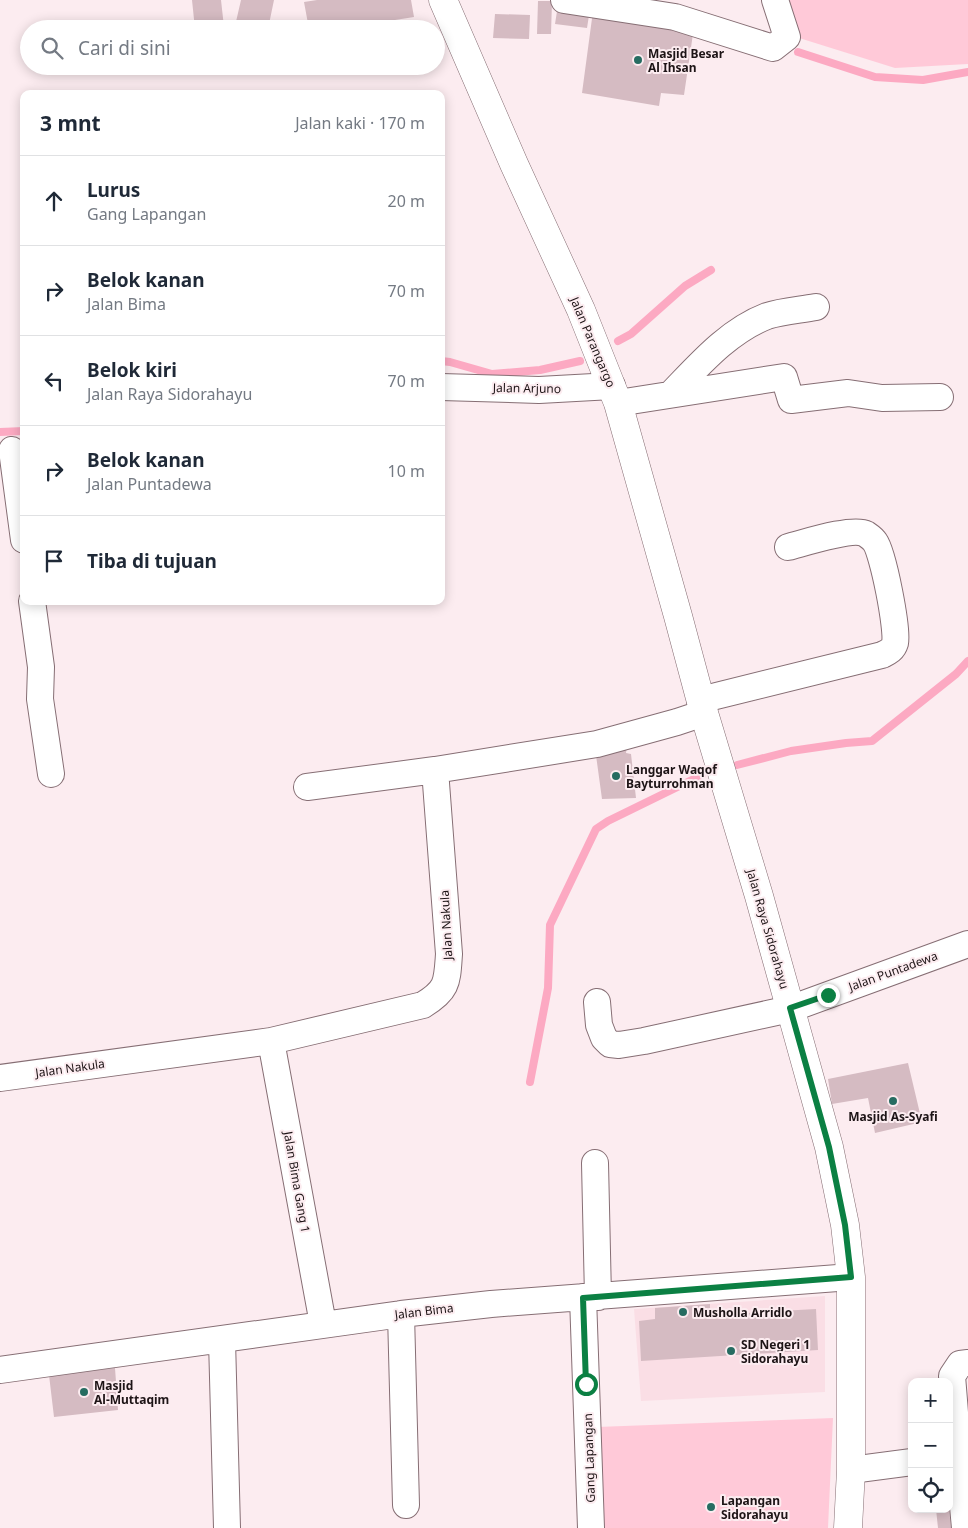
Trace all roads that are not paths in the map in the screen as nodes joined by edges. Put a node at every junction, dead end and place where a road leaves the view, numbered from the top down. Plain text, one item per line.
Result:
1 (443, 0) edge
2 (564, 0) edge
3 (775, 0) edge
4 (816, 307) dead end
5 (445, 387) edge
6 (671, 394) junction
7 (615, 395) junction
8 (940, 397) dead end
9 (12, 450) edge
10 (20, 510) edge
11 (788, 547) dead end
12 (32, 605) edge
13 (702, 706) junction
14 (435, 770) junction
15 (51, 774) dead end
16 (306, 787) dead end
17 (968, 944) edge
18 (597, 1002) dead end
19 (790, 1008) junction
20 (271, 1041) junction
21 (0, 1078) edge
22 (595, 1163) dead end
23 (851, 1277) junction
24 (590, 1297) junction
25 (401, 1314) junction
26 (323, 1324) junction
27 (222, 1340) junction
28 (968, 1363) edge
29 (0, 1370) edge
30 (908, 1463) edge
31 (959, 1465) edge
32 (851, 1470) junction
33 (406, 1506) dead end
34 (227, 1528) edge
35 (591, 1528) edge
36 (848, 1528) edge
37 (966, 1528) edge

1 - 7 main road, Jalan Parangargo
2 - 3 street
4 - 6 street
5 - 7 street, Jalan Arjuno
6 - 7 street, Jalan Arjuno
6 - 8 street, Jalan Arjuno
7 - 13 main road, Jalan Parangargo
9 - 10 street
11 - 13 street
12 - 15 street
13 - 14 street
13 - 19 main road, Jalan Raya Sidorahayu
14 - 16 street
14 - 20 street, Jalan Nakula
17 - 19 street, Jalan Puntadewa
18 - 19 street, Jalan Puntadewa
19 - 23 main road, Jalan Raya Sidorahayu
20 - 21 street, Jalan Nakula
20 - 26 street, Jalan Bima Gang 1
22 - 24 street, Gang Lapangan
23 - 24 street, Jalan Bima
23 - 32 main road, Jalan Raya Sidorahayu
24 - 25 street, Jalan Bima
24 - 35 street, Gang Lapangan
25 - 26 street, Jalan Bima
25 - 33 street
26 - 27 street, Jalan Bima
27 - 29 street, Jalan Bima
27 - 34 street
28 - 31 street
30 - 32 street
31 - 37 street
32 - 36 main road, Jalan Raya Sidorahayu

